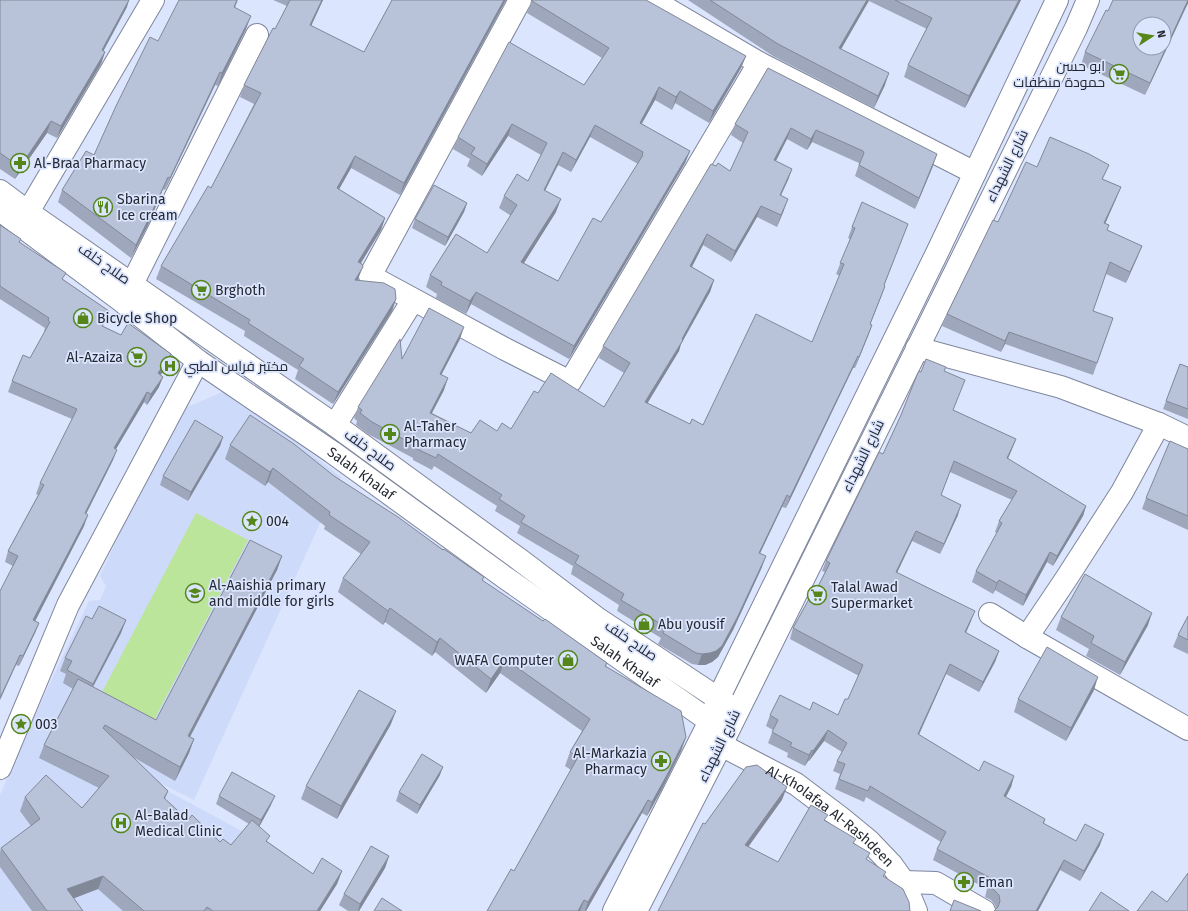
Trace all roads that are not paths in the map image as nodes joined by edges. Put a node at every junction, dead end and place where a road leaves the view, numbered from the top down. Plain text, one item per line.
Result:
1 (153, 0) edge
2 (520, 0) edge
3 (1057, 0) edge
4 (1088, 0) edge
5 (664, 3) edge
6 (257, 35) dead end
7 (760, 62) junction
8 (975, 173) junction
9 (0, 191) edge
10 (0, 210) edge
11 (28, 212) junction
12 (132, 284) junction
13 (414, 300) junction
14 (917, 348) junction
15 (198, 361) junction
16 (1159, 424) junction
17 (335, 425) junction
18 (1188, 438) edge
19 (990, 614) dead end
20 (1026, 637) junction
21 (718, 699) junction
22 (737, 711) junction
23 (1188, 729) edge
24 (719, 733) junction
25 (0, 768) edge
26 (904, 882) junction
27 (614, 911) edge
28 (636, 911) edge
29 (916, 911) edge
30 (984, 911) edge

1 - 11 main road
2 - 13 main road
3 - 8 main road, شارع الشهداء
4 - 14 main road, شارع الشهداء
5 - 7 main road
6 - 12 main road
7 - 8 main road
7 - 13 main road
8 - 21 main road, شارع الشهداء
9 - 11 main road, صلاح خلف
10 - 15 main road, Salah Khalaf
11 - 12 main road, صلاح خلف
12 - 17 main road, صلاح خلف
13 - 17 main road
14 - 16 main road
14 - 22 main road, شارع الشهداء
15 - 24 main road, Salah Khalaf
15 - 25 main road
16 - 18 main road
16 - 20 main road
17 - 21 main road, صلاح خلف
19 - 20 main road
20 - 23 main road
21 - 22 main road, صلاح خلف
21 - 24 main road, شارع الشهداء
22 - 24 main road, شارع الشهداء
24 - 26 main road, Al-Kholafaa Al-Rashdeen
24 - 27 main road, شارع الشهداء
24 - 28 main road, شارع الشهداء
26 - 29 main road, Al-Kholafaa Al-Rashdeen
26 - 30 main road

